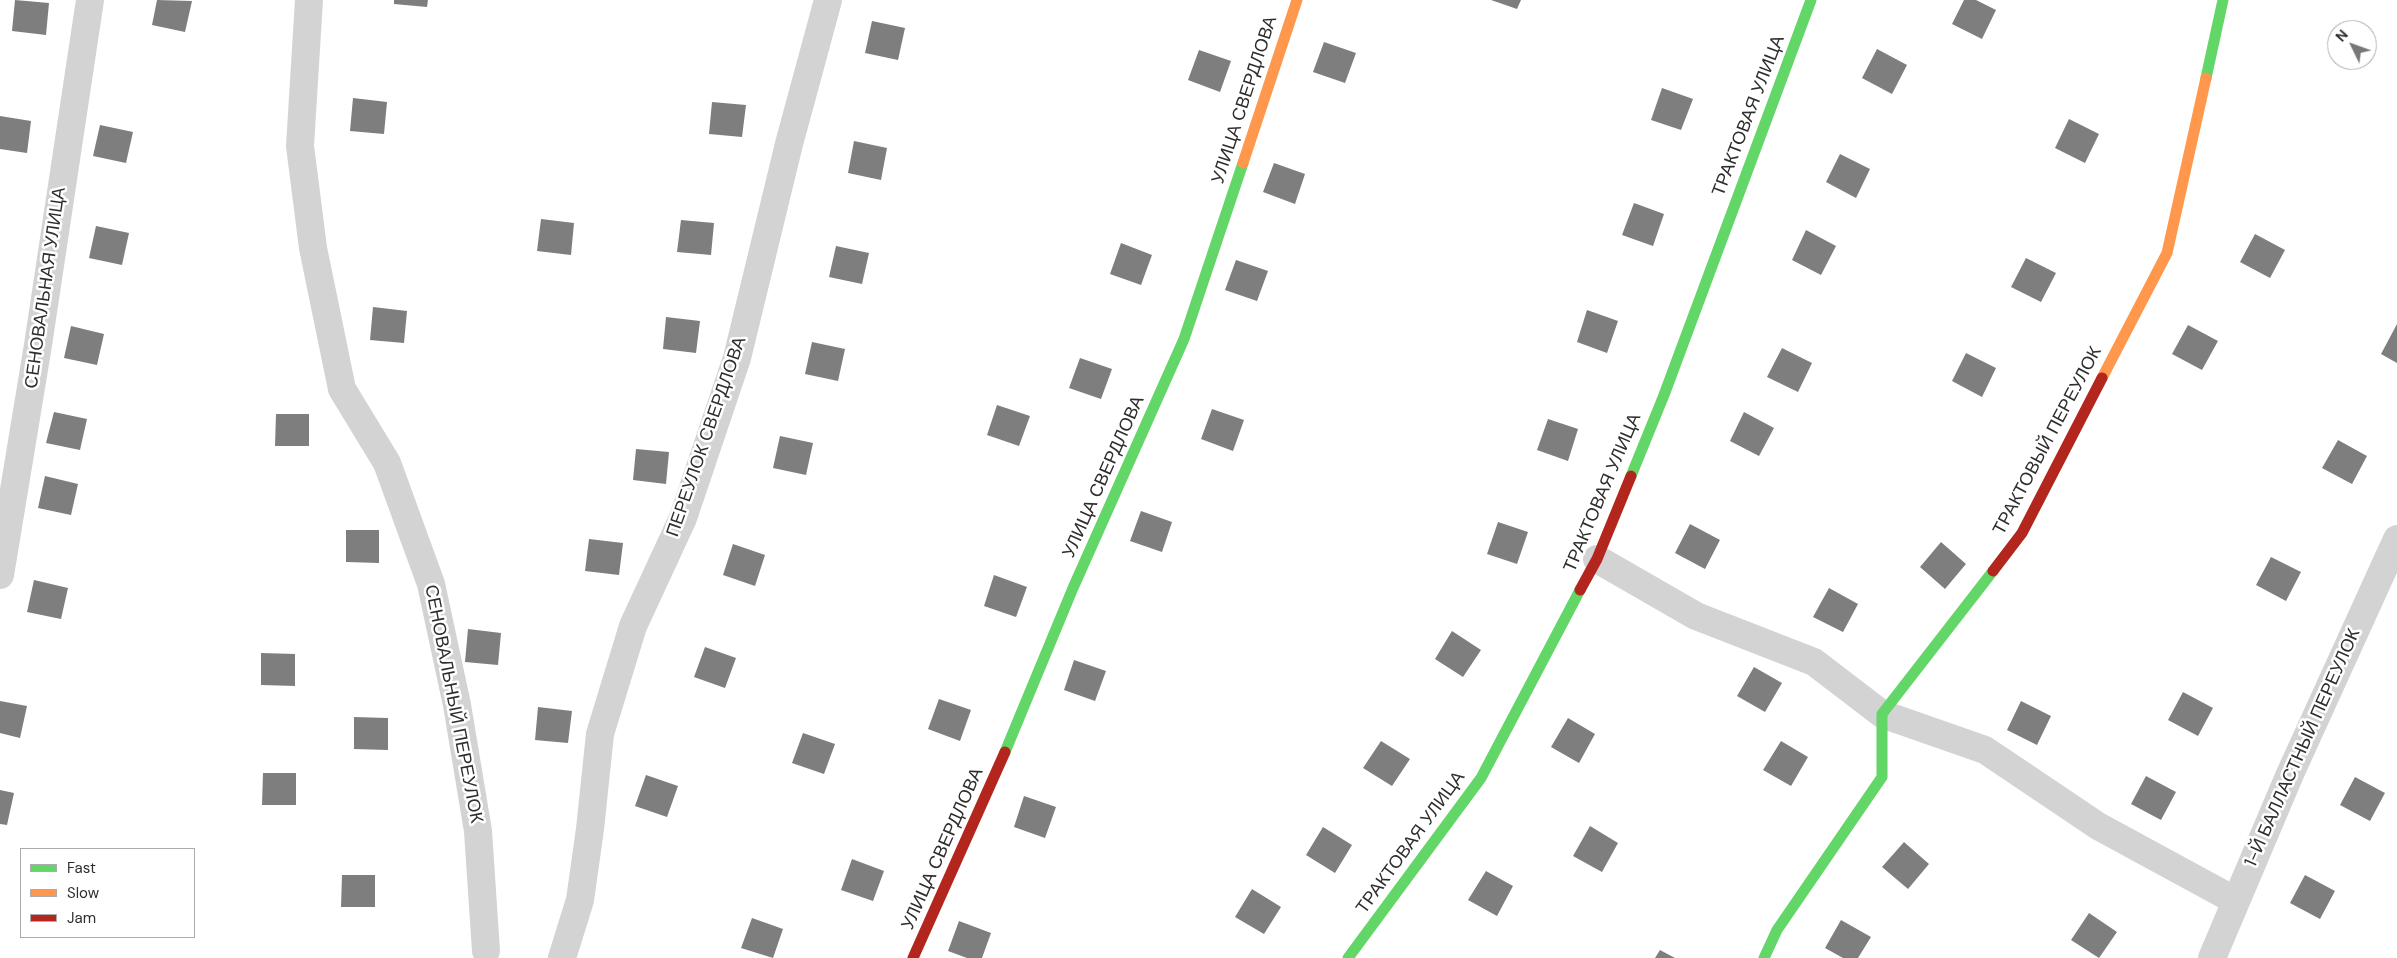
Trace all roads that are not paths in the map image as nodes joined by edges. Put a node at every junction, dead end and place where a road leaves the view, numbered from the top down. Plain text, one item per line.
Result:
1 (90, 0) edge
2 (309, 0) edge
3 (828, 0) edge
4 (1297, 0) edge
5 (1811, 0) edge
6 (2223, 0) edge
7 (2397, 539) edge
8 (1597, 559) junction
9 (0, 575) edge
10 (1882, 714) junction
11 (2236, 901) junction
12 (486, 951) dead end
13 (562, 958) edge
14 (913, 958) edge
15 (1348, 958) edge
16 (1764, 958) edge
17 (2212, 958) edge

1 - 9 street, СЕНОВАЛЬНАЯ УЛИЦА
2 - 12 street, СЕНОВАЛЬНЫЙ ПЕРЕУЛОК
3 - 13 street, ПЕРЕУЛОК СВЕРДЛОВА
4 - 14 street, УЛИЦА СВЕРДЛОВА
5 - 8 street, ТРАКТОВАЯ УЛИЦА
6 - 10 street, ТРАКТОВЫЙ ПЕРЕУЛОК
7 - 11 street, 1-Й БАЛЛАСТНЫЙ ПЕРЕУЛОК
8 - 10 street
8 - 15 street, ТРАКТОВАЯ УЛИЦА
10 - 11 street
10 - 16 street
11 - 17 street, 1-Й БАЛЛАСТНЫЙ ПЕРЕУЛОК

